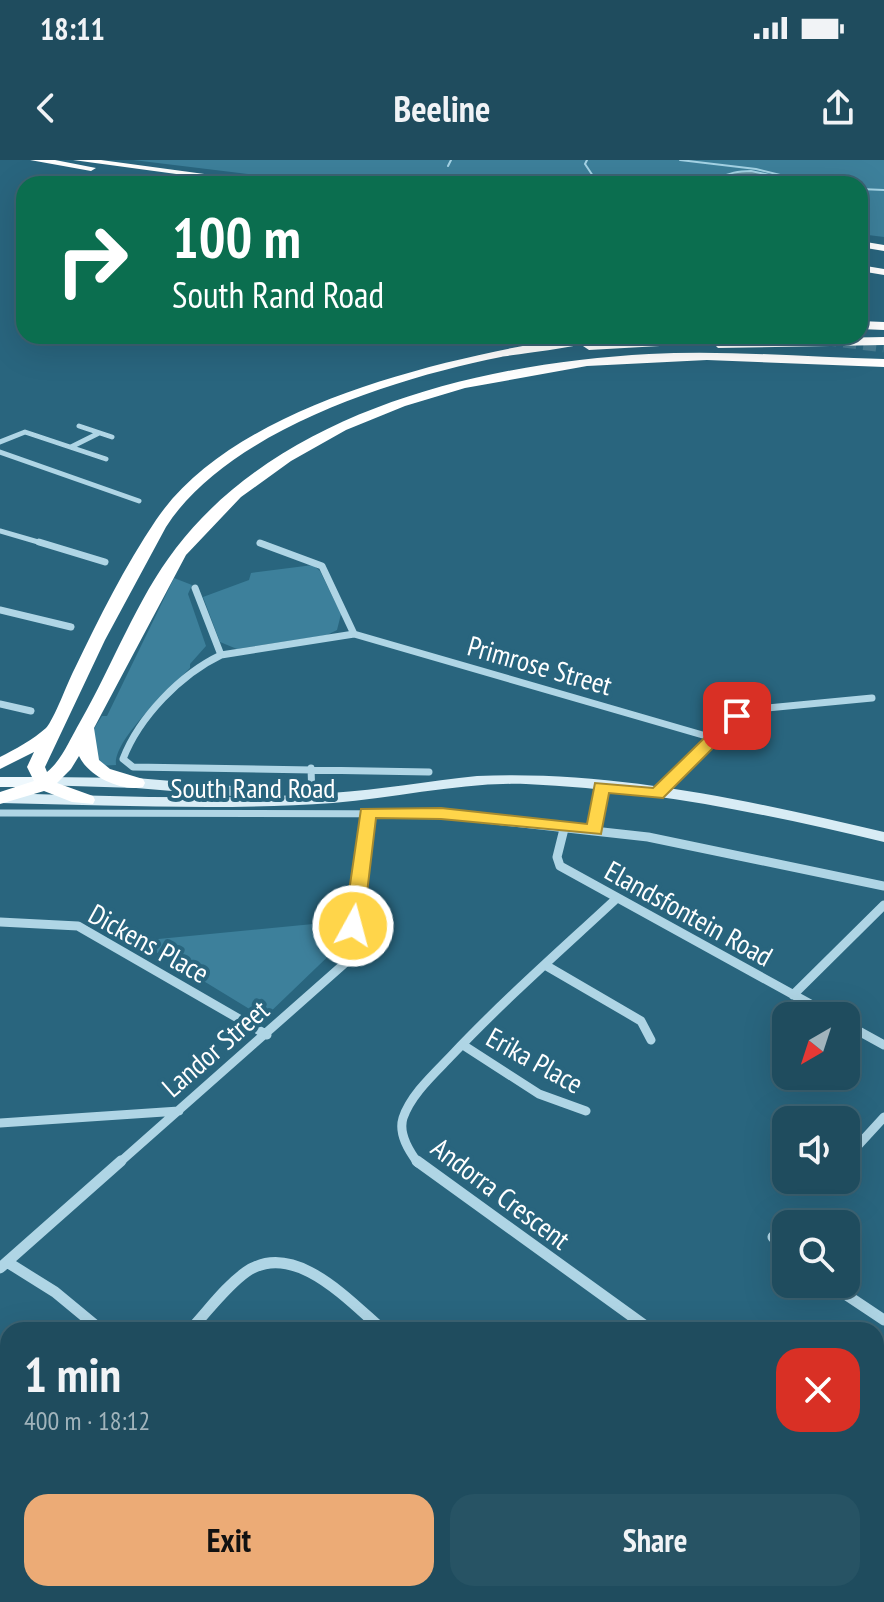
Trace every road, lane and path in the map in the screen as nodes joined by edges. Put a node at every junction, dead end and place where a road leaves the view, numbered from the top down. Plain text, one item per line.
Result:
1 (20, 160) edge
2 (35, 160) edge
3 (78, 160) edge
4 (118, 176) edge
5 (154, 176) edge
6 (208, 176) edge
7 (555, 344) edge
8 (611, 344) edge
9 (736, 344) edge
10 (458, 365) junction
11 (884, 366) edge
12 (79, 426) dead end
13 (100, 433) junction
14 (112, 437) dead end
15 (0, 442) edge
16 (71, 447) junction
17 (0, 452) edge
18 (106, 459) dead end
19 (139, 501) dead end
20 (0, 531) edge
21 (260, 543) dead end
22 (149, 547) junction
23 (105, 562) dead end
24 (195, 588) dead end
25 (0, 610) edge
26 (71, 627) dead end
27 (354, 634) junction
28 (221, 655) junction
29 (872, 698) dead end
30 (0, 704) edge
31 (31, 711) dead end
32 (57, 725) junction
33 (86, 726) junction
34 (713, 738) junction
35 (0, 764) edge
36 (311, 768) junction
37 (429, 772) dead end
38 (134, 775) junction
39 (0, 782) edge
40 (45, 782) junction
41 (601, 787) junction
42 (657, 794) junction
43 (0, 798) edge
44 (293, 798) junction
45 (312, 798) junction
46 (86, 800) junction
47 (0, 813) edge
48 (368, 813) junction
49 (564, 829) junction
50 (595, 830) junction
51 (884, 837) edge
52 (884, 886) edge
53 (617, 898) junction
54 (884, 905) edge
55 (0, 922) edge
56 (545, 965) junction
57 (793, 995) junction
58 (806, 1002) edge
59 (860, 1032) edge
60 (267, 1035) junction
61 (651, 1040) dead end
62 (463, 1045) junction
63 (884, 1045) edge
64 (180, 1111) junction
65 (586, 1111) dead end
66 (884, 1117) edge
67 (0, 1123) edge
68 (860, 1143) edge
69 (4, 1265) edge
70 (851, 1298) edge
71 (884, 1320) edge
72 (91, 1322) edge
73 (198, 1322) edge
74 (373, 1322) edge
75 (640, 1322) edge

1 - 4 highway
2 - 5 highway
3 - 6 highway
7 - 10 highway
8 - 10 highway
9 - 22 highway
10 - 22 highway
11 - 33 highway
12 - 13 street
13 - 14 street
13 - 16 street
15 - 16 street
16 - 18 street
17 - 19 street
20 - 23 street
21 - 27 street
22 - 32 highway
24 - 28 street
25 - 26 street
27 - 28 street, Primrose Street
27 - 34 street, Primrose Street
28 - 38 street, Primrose Street
29 - 34 street
30 - 31 street
32 - 35 highway
32 - 40 highway
33 - 38 highway
33 - 40 highway
34 - 42 street
36 - 37 street, South Rand Road
36 - 38 street, South Rand Road
36 - 45 street, South Rand Road
38 - 40 main road, South Rand Road
38 - 44 main road, South Rand Road
39 - 40 main road, South Rand Road
40 - 43 highway
40 - 46 highway
41 - 42 main road, South Rand Road
41 - 45 main road, South Rand Road
41 - 50 street
42 - 51 main road, South Rand Road
43 - 46 main road, South Rand Road
44 - 45 main road, South Rand Road
44 - 46 main road, South Rand Road
47 - 48 street, South Rand Road
48 - 49 street, South Rand Road
48 - 60 street, Landor Street
49 - 50 street, South Rand Road
49 - 53 street, Elandsfontein Road
50 - 52 street, South Rand Road
53 - 56 street, Andorra Crescent
53 - 57 street, Elandsfontein Road
54 - 57 street
55 - 60 street, Dickens Place
56 - 61 street
56 - 62 street, Andorra Crescent
57 - 58 street, Elandsfontein Road
59 - 63 street
60 - 64 street, Landor Street
62 - 65 street, Erika Place
62 - 75 street, Andorra Crescent
64 - 67 street
64 - 69 street, Landor Street
66 - 68 street
69 - 72 street
70 - 71 street
73 - 74 street

